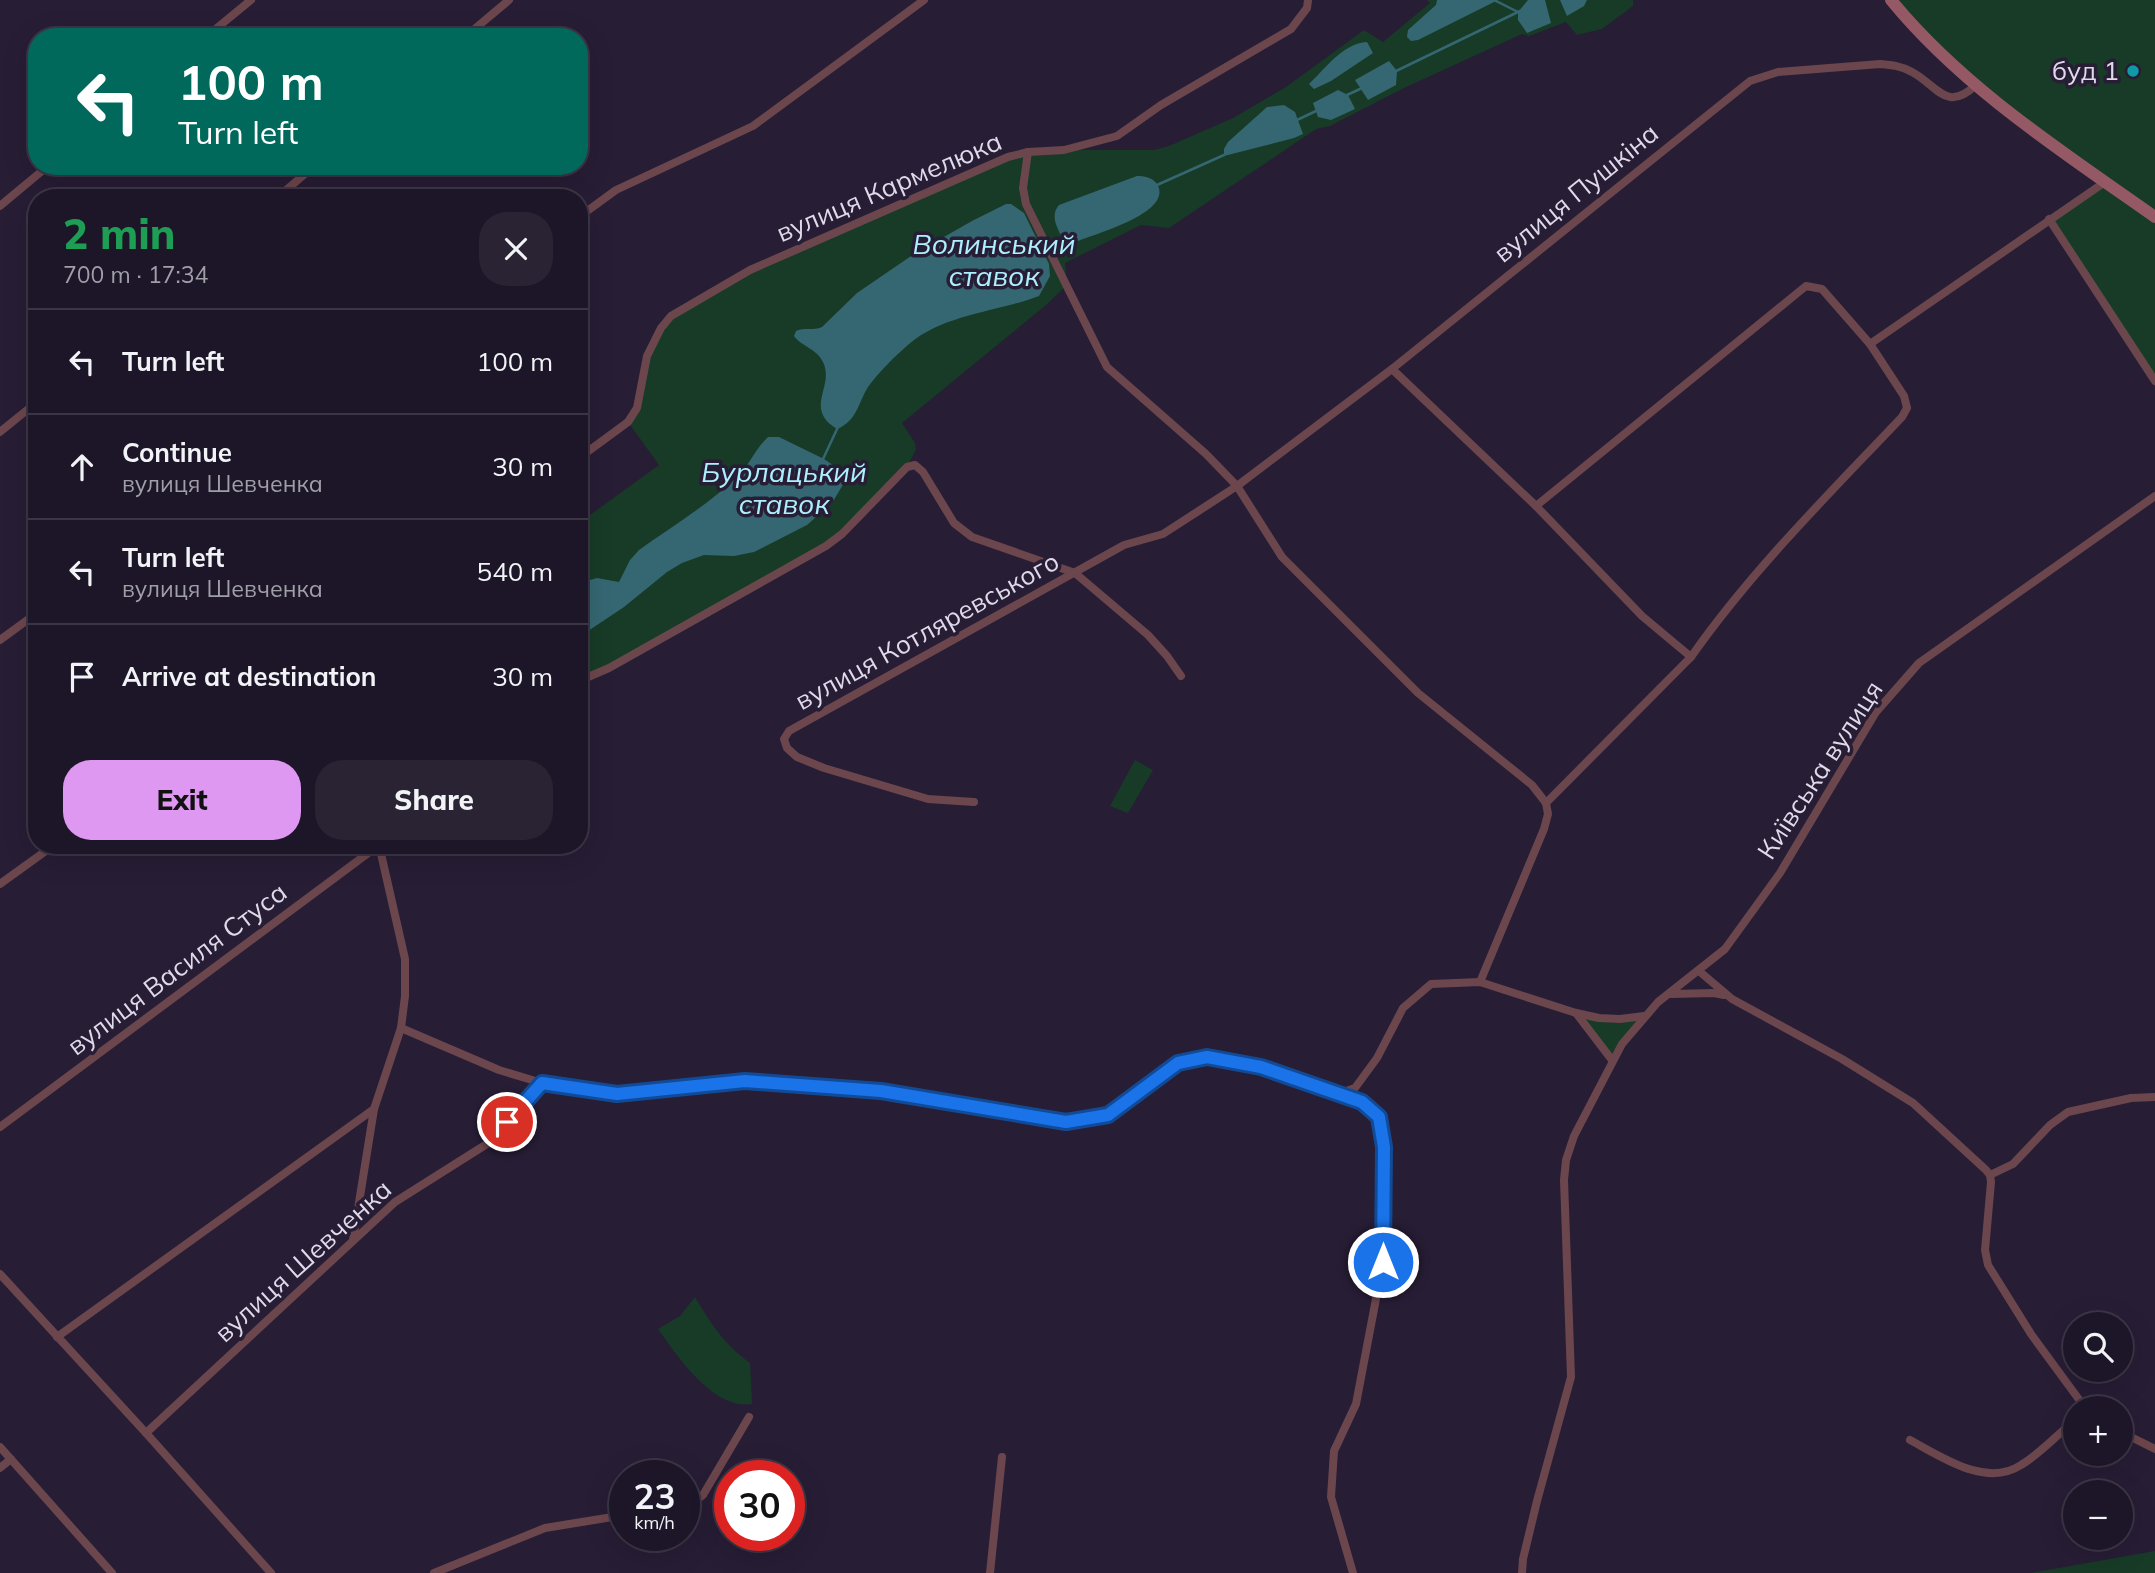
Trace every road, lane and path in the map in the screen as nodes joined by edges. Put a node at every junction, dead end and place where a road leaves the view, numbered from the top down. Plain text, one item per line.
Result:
1 (251, 0) edge
2 (509, 0) edge
3 (923, 0) edge
4 (1308, 0) edge
5 (1891, 0) edge
6 (217, 28) edge
7 (476, 28) edge
8 (1976, 85) junction
9 (1028, 152) junction
10 (37, 175) edge
11 (304, 175) edge
12 (2105, 182) junction
13 (287, 189) edge
14 (0, 206) edge
15 (588, 210) edge
16 (2155, 217) edge
17 (2049, 219) junction
18 (1870, 344) junction
19 (1392, 369) junction
20 (2155, 381) edge
21 (28, 409) edge
22 (0, 432) edge
23 (588, 451) edge
24 (1237, 486) junction
25 (2155, 496) edge
26 (1536, 506) junction
27 (1075, 573) junction
28 (28, 620) edge
29 (0, 640) edge
30 (1691, 657) junction
31 (1181, 676) dead end
32 (588, 677) edge
33 (974, 802) dead end
34 (1546, 803) junction
35 (42, 854) edge
36 (367, 854) edge
37 (381, 854) edge
38 (0, 884) edge
39 (1699, 971) junction
40 (1480, 982) junction
41 (1669, 994) junction
42 (1727, 995) junction
43 (1576, 1013) junction
44 (1644, 1016) junction
45 (401, 1028) junction
46 (1612, 1060) junction
47 (542, 1083) junction
48 (1337, 1094) junction
49 (2155, 1097) edge
50 (374, 1110) junction
51 (0, 1127) edge
52 (1990, 1175) junction
53 (353, 1240) junction
54 (0, 1274) edge
55 (57, 1337) junction
56 (2076, 1396) edge
57 (749, 1417) dead end
58 (2063, 1430) edge
59 (146, 1433) junction
60 (2133, 1438) edge
61 (1910, 1440) dead end
62 (0, 1447) edge
63 (2155, 1449) edge
64 (1002, 1457) dead end
65 (10, 1459) junction
66 (0, 1468) edge
67 (700, 1497) edge
68 (609, 1518) edge
69 (112, 1573) edge
70 (271, 1573) edge
71 (434, 1573) edge
72 (990, 1573) edge
73 (1353, 1573) edge
74 (1522, 1573) edge

1 - 6 street
2 - 7 street
3 - 15 street
4 - 9 street, вулиця Кармелюка
5 - 8 main road
8 - 12 main road
8 - 19 street, вулиця Пушкіна
9 - 23 street, вулиця Кармелюка
9 - 24 street
10 - 14 street
11 - 13 street
12 - 16 main road
12 - 17 street
17 - 18 street
17 - 20 street
18 - 26 street
18 - 30 street
19 - 24 street, вулиця Пушкіна
19 - 26 street
21 - 22 street
24 - 27 street, вулиця Котляревського
24 - 34 street
25 - 39 street, Київська вулиця
26 - 30 street
27 - 31 street
27 - 32 street
27 - 33 street, вулиця Котляревського
28 - 29 street
30 - 34 street
34 - 40 street
35 - 38 street
36 - 51 street, вулиця Василя Стуса
37 - 45 street
39 - 41 street, Київська вулиця
39 - 42 street
40 - 43 street
40 - 48 street
41 - 42 street
41 - 44 street, Київська вулиця
42 - 52 street
43 - 44 street
43 - 46 street
44 - 46 street, Київська вулиця
45 - 47 street
45 - 50 street
46 - 74 street, Київська вулиця
47 - 48 street
47 - 53 street, вулиця Шевченка
48 - 73 street
49 - 52 street
50 - 53 street
50 - 55 street
52 - 56 street
53 - 59 street, вулиця Шевченка
54 - 55 street
55 - 59 street
57 - 67 street
58 - 61 street
59 - 70 street
60 - 63 street
62 - 65 street
64 - 72 street
65 - 66 street
65 - 69 street
68 - 71 street

